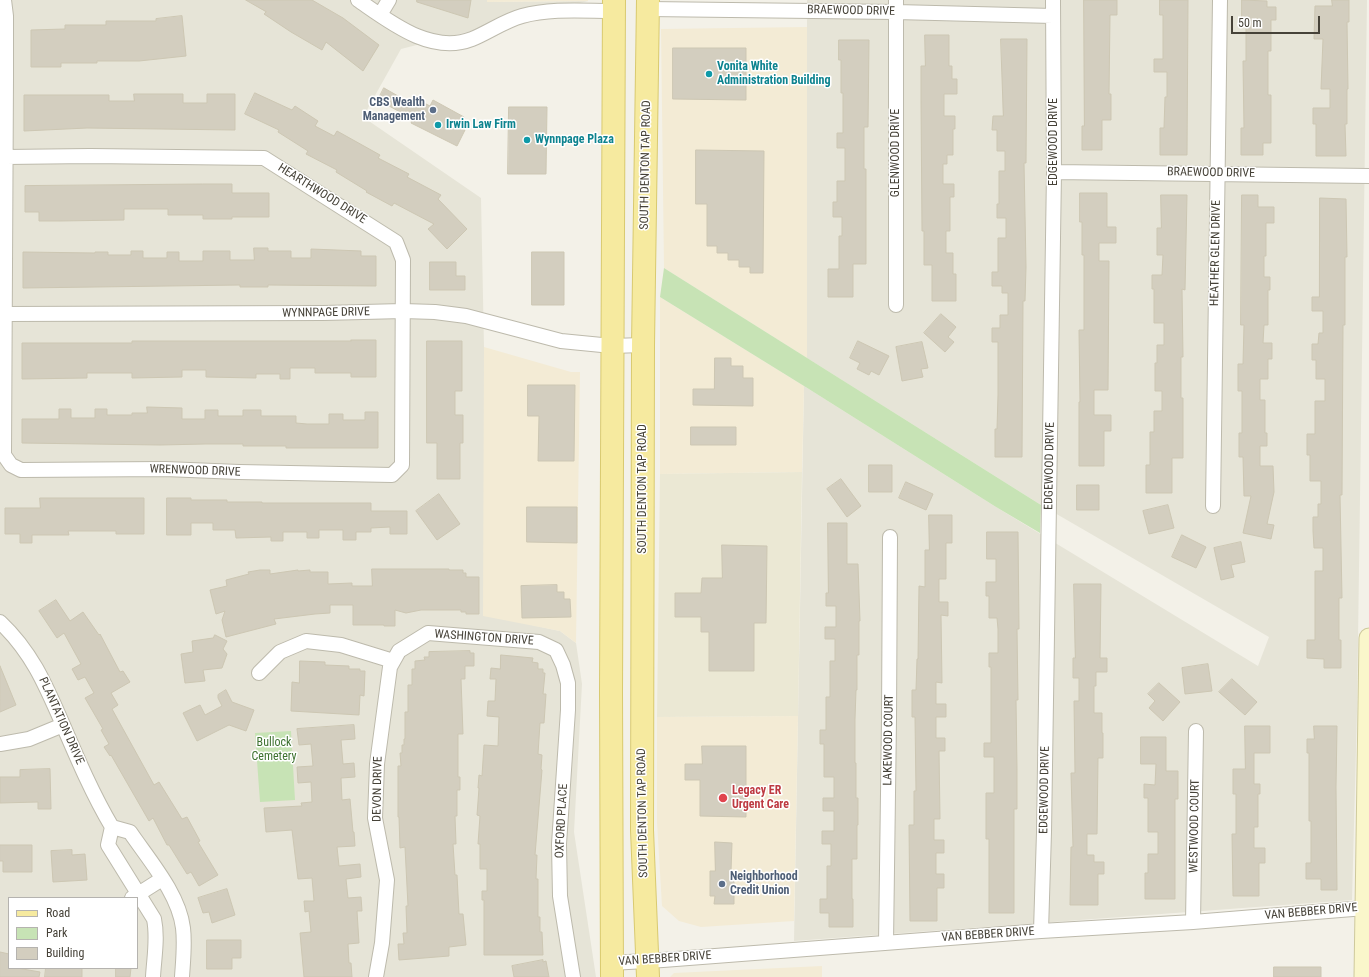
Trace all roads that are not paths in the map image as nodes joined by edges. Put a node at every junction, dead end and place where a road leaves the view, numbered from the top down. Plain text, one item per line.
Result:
1 (4, 0) edge
2 (358, 0) edge
3 (389, 0) edge
4 (1053, 0) edge
5 (1220, 0) edge
6 (648, 4) edge
7 (614, 6) edge
8 (896, 6) edge
9 (380, 15) junction
10 (1053, 16) junction
11 (6, 157) junction
12 (1054, 172) junction
13 (1217, 174) junction
14 (1369, 176) edge
15 (896, 305) dead end
16 (403, 311) junction
17 (5, 314) junction
18 (643, 345) junction
19 (612, 346) junction
20 (392, 475) joint
21 (1213, 506) dead end
22 (890, 537) dead end
23 (0, 622) edge
24 (1369, 638) edge
25 (396, 656) junction
26 (564, 665) joint
27 (260, 673) dead end
28 (611, 691) junction
29 (643, 691) junction
30 (63, 725) junction
31 (1196, 731) dead end
32 (0, 744) edge
33 (112, 827) junction
34 (162, 879) junction
35 (135, 896) edge
36 (138, 900) edge
37 (1365, 908) junction
38 (1193, 922) junction
39 (1041, 931) junction
40 (886, 943) junction
41 (647, 969) edge
42 (612, 970) edge
43 (153, 977) edge
44 (182, 977) edge
45 (376, 977) edge
46 (574, 977) edge
47 (1364, 977) edge

1 - 11 street
2 - 9 street
3 - 9 street
4 - 10 street, EDGEWOOD DRIVE
5 - 13 street, HEATHER GLEN DRIVE
6 - 7 main road
6 - 8 street, BRAEWOOD DRIVE
6 - 18 main road, SOUTH DENTON TAP ROAD
7 - 9 street
7 - 19 main road
8 - 10 street, BRAEWOOD DRIVE
8 - 15 street, GLENWOOD DRIVE
10 - 12 street, EDGEWOOD DRIVE
11 - 16 street, HEARTHWOOD DRIVE
11 - 17 street
12 - 13 street, BRAEWOOD DRIVE
12 - 39 street, EDGEWOOD DRIVE
13 - 14 street, BRAEWOOD DRIVE
13 - 21 street, HEATHER GLEN DRIVE
16 - 17 street, WYNNPAGE DRIVE
16 - 19 street, WYNNPAGE DRIVE
16 - 20 street, HEARTHWOOD DRIVE
17 - 20 street, WRENWOOD DRIVE
18 - 19 street, WYNNPAGE DRIVE
18 - 29 main road, SOUTH DENTON TAP ROAD
19 - 28 main road
22 - 40 street, LAKEWOOD COURT
23 - 30 street, PLANTATION DRIVE
24 - 37 street
25 - 26 street, WASHINGTON DRIVE
25 - 27 street
25 - 45 street, DEVON DRIVE
26 - 46 street, OXFORD PLACE
28 - 29 main road
28 - 42 main road
29 - 41 main road, SOUTH DENTON TAP ROAD
30 - 32 street
30 - 33 street, PLANTATION DRIVE
31 - 38 street, WESTWOOD COURT
33 - 34 street
33 - 35 street
34 - 35 street
34 - 44 street
36 - 43 street
37 - 38 street, VAN BEBBER DRIVE
37 - 47 street
38 - 39 street, VAN BEBBER DRIVE
39 - 40 street, VAN BEBBER DRIVE
40 - 41 street, VAN BEBBER DRIVE
41 - 42 street, VAN BEBBER DRIVE

